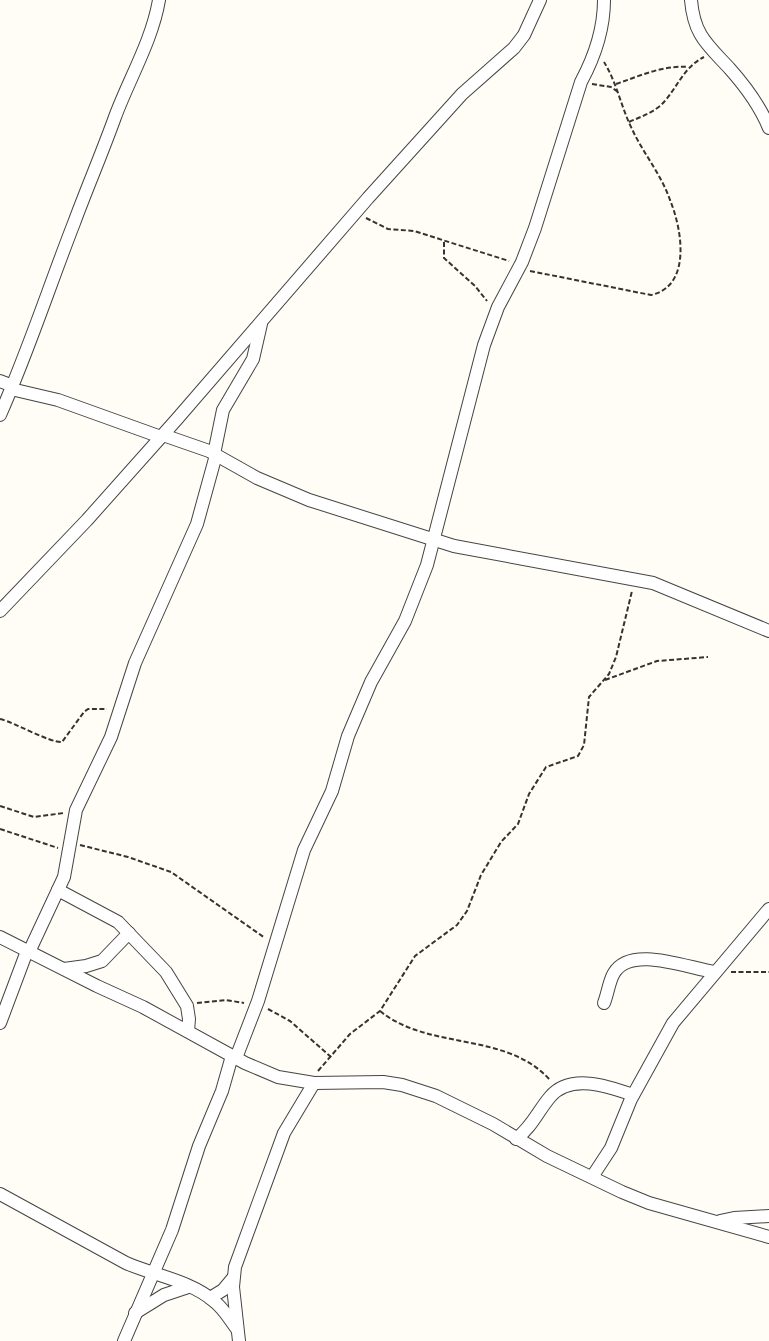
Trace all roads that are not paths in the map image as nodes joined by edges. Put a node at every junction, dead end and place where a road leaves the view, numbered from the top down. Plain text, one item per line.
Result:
1 (159, 0) edge
2 (540, 0) edge
3 (604, 0) edge
4 (691, 0) edge
5 (769, 128) edge
6 (262, 323) junction
7 (0, 381) edge
8 (12, 388) junction
9 (0, 415) edge
10 (162, 436) junction
11 (215, 454) junction
12 (434, 540) junction
13 (0, 611) edge
14 (769, 631) edge
15 (58, 890) junction
16 (769, 909) edge
17 (129, 933) junction
18 (0, 937) edge
19 (28, 951) junction
20 (64, 969) junction
21 (716, 971) junction
22 (604, 1002) dead end
23 (0, 1023) edge
24 (188, 1031) junction
25 (234, 1057) junction
26 (311, 1083) junction
27 (633, 1095) junction
28 (516, 1139) junction
29 (592, 1177) junction
30 (0, 1194) edge
31 (769, 1216) edge
32 (718, 1222) junction
33 (769, 1237) edge
34 (153, 1273) junction
35 (233, 1278) junction
36 (188, 1287) junction
37 (210, 1298) junction
38 (135, 1313) junction
39 (238, 1335) edge
40 (124, 1341) edge

1 - 8 street
2 - 6 street
3 - 12 street
4 - 5 street
6 - 10 street
6 - 11 street
7 - 8 street
8 - 9 street
8 - 10 street
10 - 11 street
10 - 13 street
11 - 12 street
11 - 15 street
12 - 14 street
12 - 25 street
15 - 17 street
15 - 19 street
16 - 21 street
17 - 20 street
17 - 24 street
18 - 19 street
19 - 20 street
19 - 23 street
20 - 24 street
21 - 22 street
21 - 27 street
24 - 25 street
25 - 26 street
25 - 34 street
26 - 28 street
26 - 35 street
27 - 28 street
27 - 29 street
28 - 29 street
29 - 32 street
30 - 34 street
31 - 32 street
32 - 33 street
34 - 36 street
34 - 38 street
35 - 37 street
35 - 39 street
36 - 37 street
36 - 38 street
37 - 39 street
38 - 40 street

